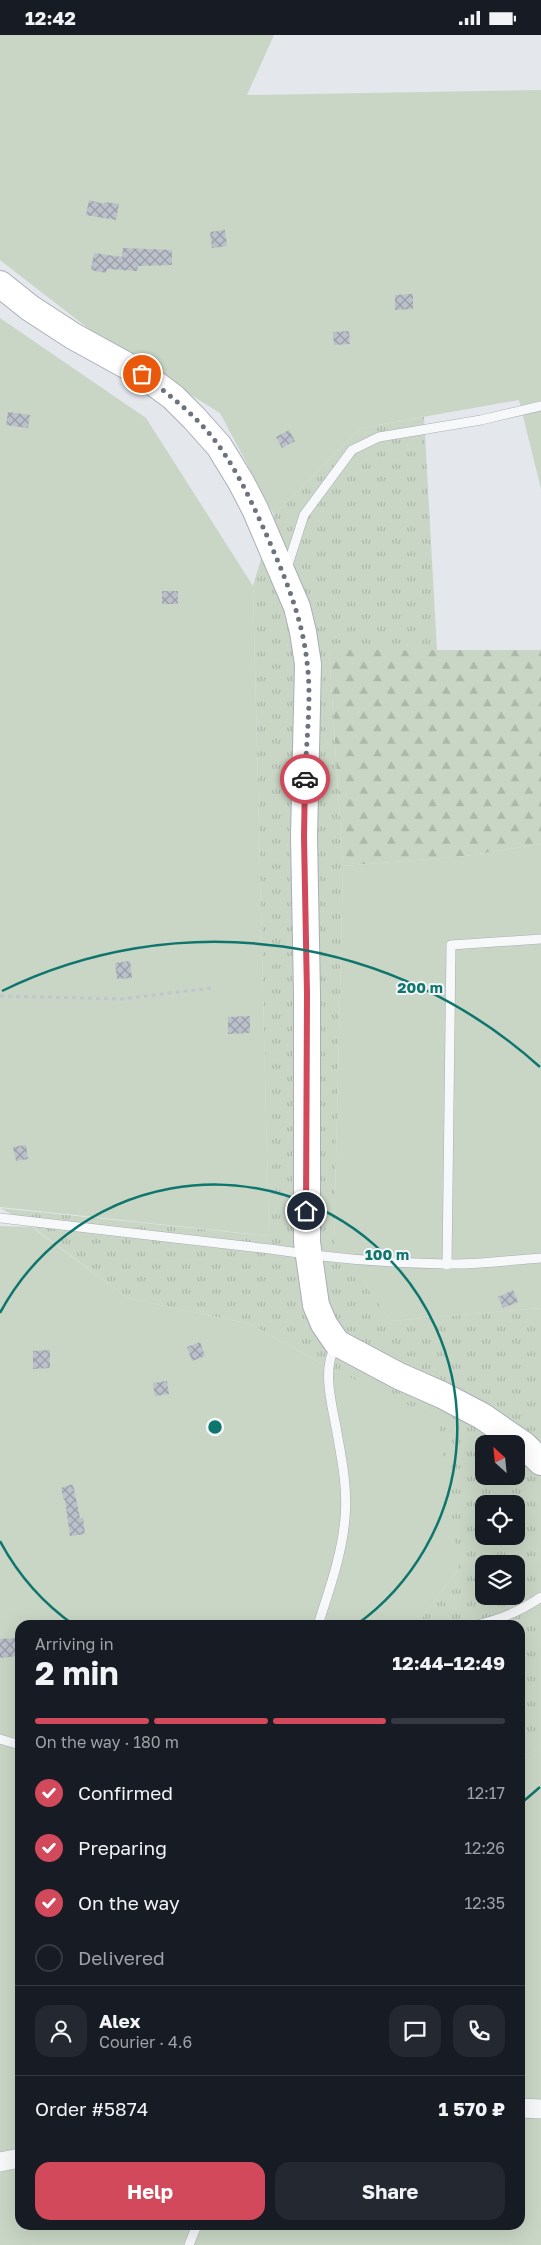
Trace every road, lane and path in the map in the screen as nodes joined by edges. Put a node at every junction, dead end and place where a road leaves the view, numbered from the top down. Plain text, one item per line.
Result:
1 (0, 284) edge
2 (541, 406) edge
3 (284, 576) junction
4 (541, 939) edge
5 (211, 988) dead end
6 (0, 997) edge
7 (0, 1218) edge
8 (308, 1255) junction
9 (541, 1257) edge
10 (447, 1265) junction
11 (337, 1343) junction
12 (541, 1462) edge
13 (541, 1597) edge
14 (319, 1620) edge
15 (499, 1620) edge
16 (0, 1739) edge
17 (15, 1744) edge
18 (525, 2108) edge
19 (541, 2109) edge
20 (15, 2159) edge
21 (0, 2162) edge
22 (195, 2230) edge
23 (189, 2245) edge

1 - 3 street
2 - 3 lane
3 - 8 street
4 - 10 lane
5 - 6 path
7 - 8 lane
8 - 10 lane
8 - 11 street
9 - 10 lane
11 - 12 street
11 - 14 lane
13 - 15 lane
16 - 17 lane
18 - 19 street
20 - 21 street
22 - 23 lane

